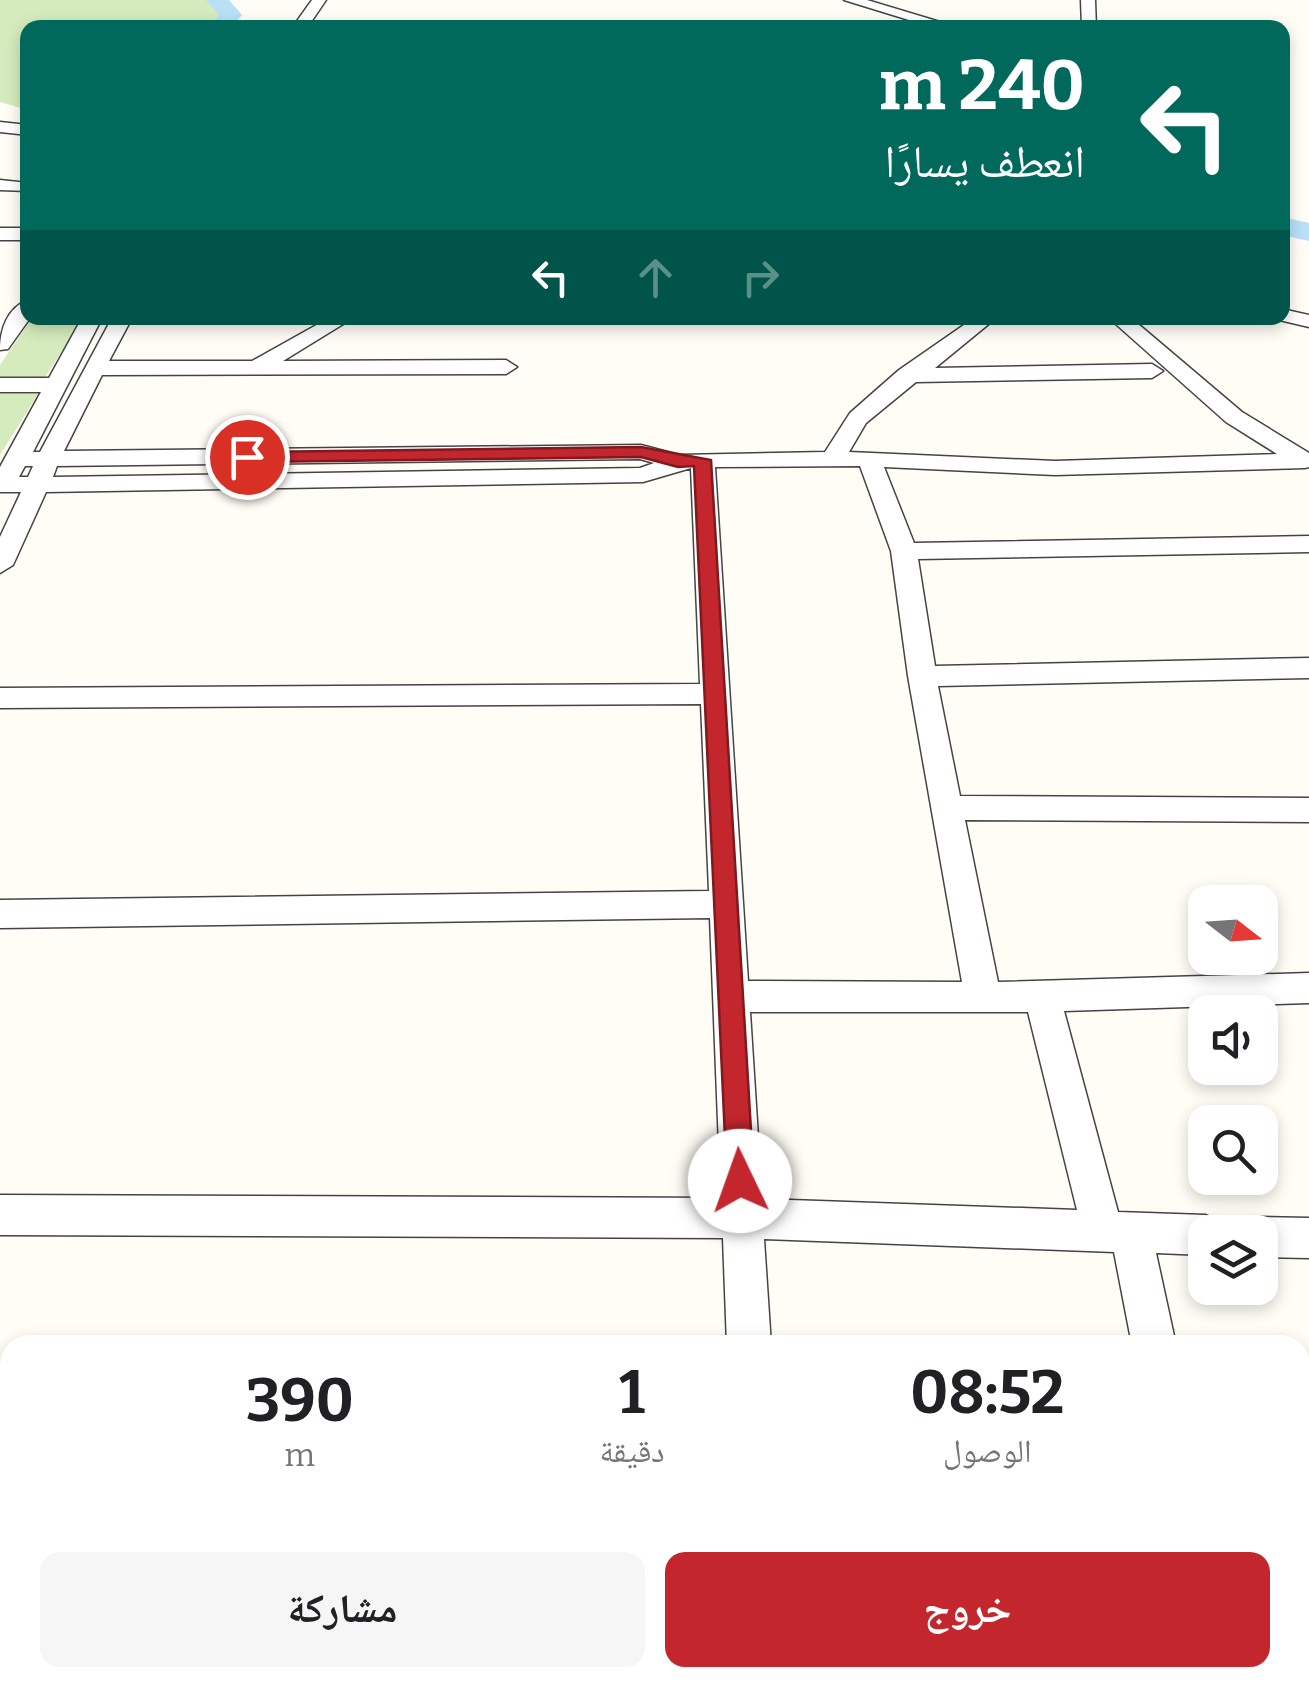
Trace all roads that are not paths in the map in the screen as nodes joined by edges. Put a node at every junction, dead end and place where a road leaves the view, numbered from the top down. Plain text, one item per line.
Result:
1 (851, 0) edge
2 (924, 20) edge
3 (20, 317) edge
4 (88, 325) edge
5 (118, 325) edge
6 (331, 325) edge
7 (976, 325) edge
8 (1126, 325) edge
9 (0, 344) edge
10 (260, 366) junction
11 (94, 368) junction
12 (506, 368) dead end
13 (1152, 371) dead end
14 (907, 375) junction
15 (0, 385) edge
16 (53, 385) junction
17 (16, 459) junction
18 (50, 459) junction
19 (834, 459) junction
20 (869, 459) junction
21 (690, 461) junction
22 (1307, 462) edge
23 (38, 486) junction
24 (1, 487) edge
25 (1309, 544) edge
26 (904, 551) junction
27 (0, 565) edge
28 (1309, 668) edge
29 (922, 676) junction
30 (714, 694) junction
31 (0, 698) edge
32 (948, 808) junction
33 (1309, 810) edge
34 (726, 904) junction
35 (0, 914) edge
36 (1309, 988) edge
37 (731, 996) junction
38 (1042, 996) junction
39 (983, 998) junction
40 (0, 1215) edge
41 (742, 1218) junction
42 (1117, 1232) junction
43 (1188, 1234) edge
44 (1278, 1237) edge
45 (1309, 1238) edge
46 (748, 1335) edge
47 (1151, 1335) edge

1 - 2 street
3 - 9 street
4 - 16 street
5 - 11 street
6 - 10 street
7 - 14 street
8 - 22 street
10 - 11 street
10 - 12 street
11 - 18 street
13 - 14 street
14 - 19 street
15 - 16 street
16 - 17 street
17 - 18 street
17 - 24 street
18 - 21 street
18 - 23 street
19 - 20 street
19 - 21 street
20 - 22 street
20 - 26 street
21 - 23 street
21 - 30 street
23 - 24 street
23 - 27 street
25 - 26 street
26 - 29 street
28 - 29 street
29 - 32 street
30 - 31 street
30 - 34 street
32 - 33 street
32 - 39 street
34 - 35 street
34 - 37 street
36 - 38 street
37 - 39 street
37 - 41 street
38 - 39 street
38 - 42 street
40 - 41 street
41 - 42 street
41 - 46 street
42 - 43 street
42 - 47 street
44 - 45 street

